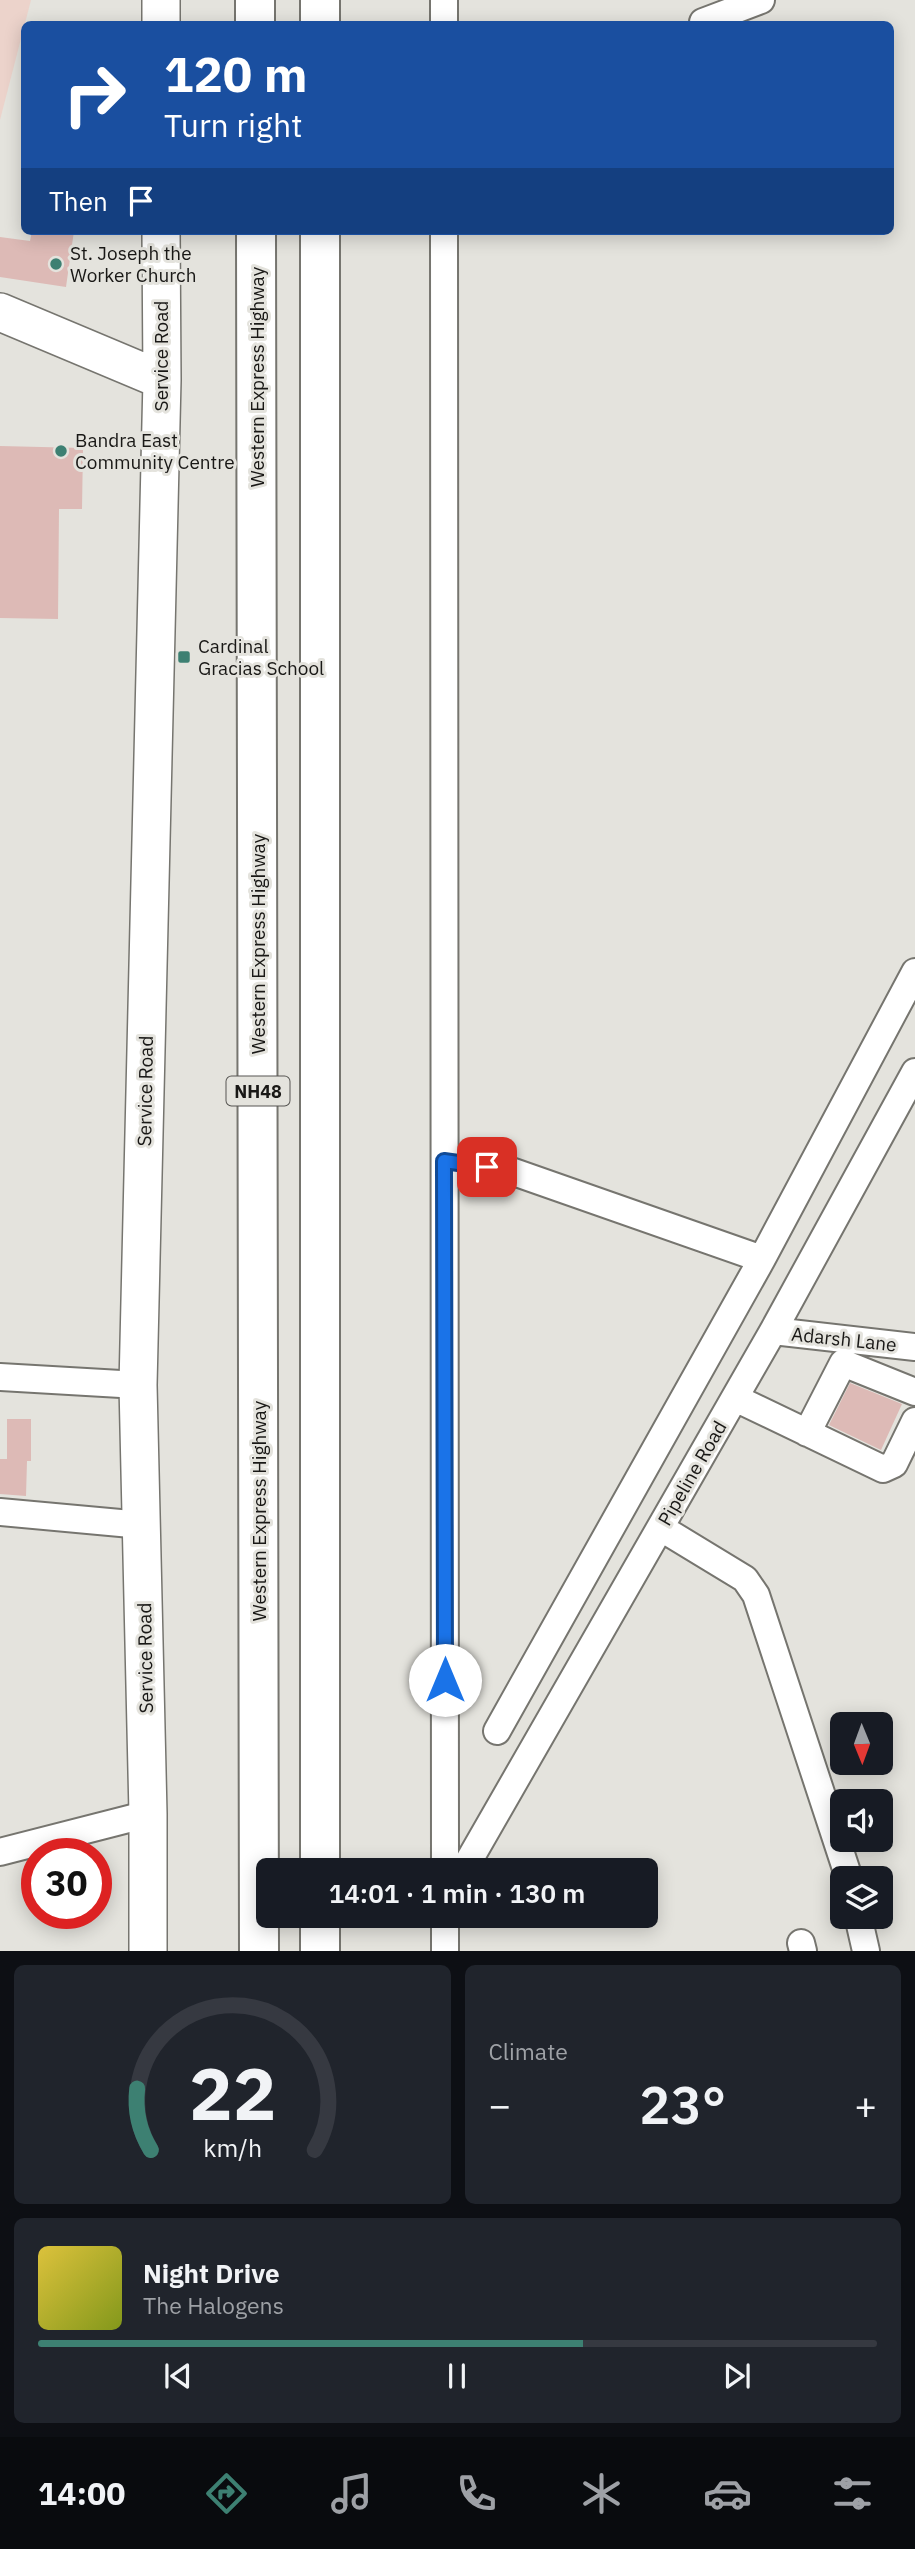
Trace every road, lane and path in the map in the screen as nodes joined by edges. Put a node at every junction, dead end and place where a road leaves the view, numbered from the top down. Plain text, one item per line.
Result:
1 (161, 0) edge
2 (255, 0) edge
3 (320, 0) edge
4 (444, 0) edge
5 (761, 0) edge
6 (161, 21) edge
7 (255, 21) edge
8 (320, 21) edge
9 (444, 21) edge
10 (706, 21) edge
11 (161, 235) edge
12 (256, 235) edge
13 (320, 235) edge
14 (444, 235) edge
15 (0, 312) edge
16 (162, 380) junction
17 (915, 972) edge
18 (915, 1072) edge
19 (444, 1161) junction
20 (762, 1259) junction
21 (774, 1331) junction
22 (915, 1347) edge
23 (915, 1360) edge
24 (0, 1377) edge
25 (138, 1385) junction
26 (912, 1390) edge
27 (735, 1398) junction
28 (915, 1421) edge
29 (807, 1433) junction
30 (0, 1512) edge
31 (142, 1525) junction
32 (661, 1528) junction
33 (497, 1731) dead end
34 (148, 1814) junction
35 (0, 1853) edge
36 (320, 1858) edge
37 (445, 1858) edge
38 (471, 1858) edge
39 (845, 1866) edge
40 (320, 1928) edge
41 (445, 1928) edge
42 (861, 1929) edge
43 (148, 1951) edge
44 (259, 1951) edge
45 (320, 1951) edge
46 (445, 1951) edge
47 (866, 1951) edge

1 - 6 street
2 - 7 highway
3 - 8 highway
4 - 9 street
5 - 10 street
11 - 16 street, Service Road
12 - 44 highway, Western Express Highway / NH48
13 - 36 highway
14 - 19 street
15 - 16 street
16 - 25 street, Service Road
17 - 20 street
18 - 21 street, Pipeline Road
19 - 20 street
19 - 37 street
20 - 33 street
21 - 22 street, Adarsh Lane
21 - 27 street, Pipeline Road
23 - 26 street
24 - 25 street
25 - 31 street, Service Road
26 - 29 street
27 - 29 street
27 - 32 street, Pipeline Road
28 - 29 street
30 - 31 street
31 - 34 street, Service Road
32 - 38 street, Pipeline Road
32 - 39 street
34 - 35 street
34 - 43 street, Service Road
40 - 45 highway
41 - 46 street
42 - 47 street

